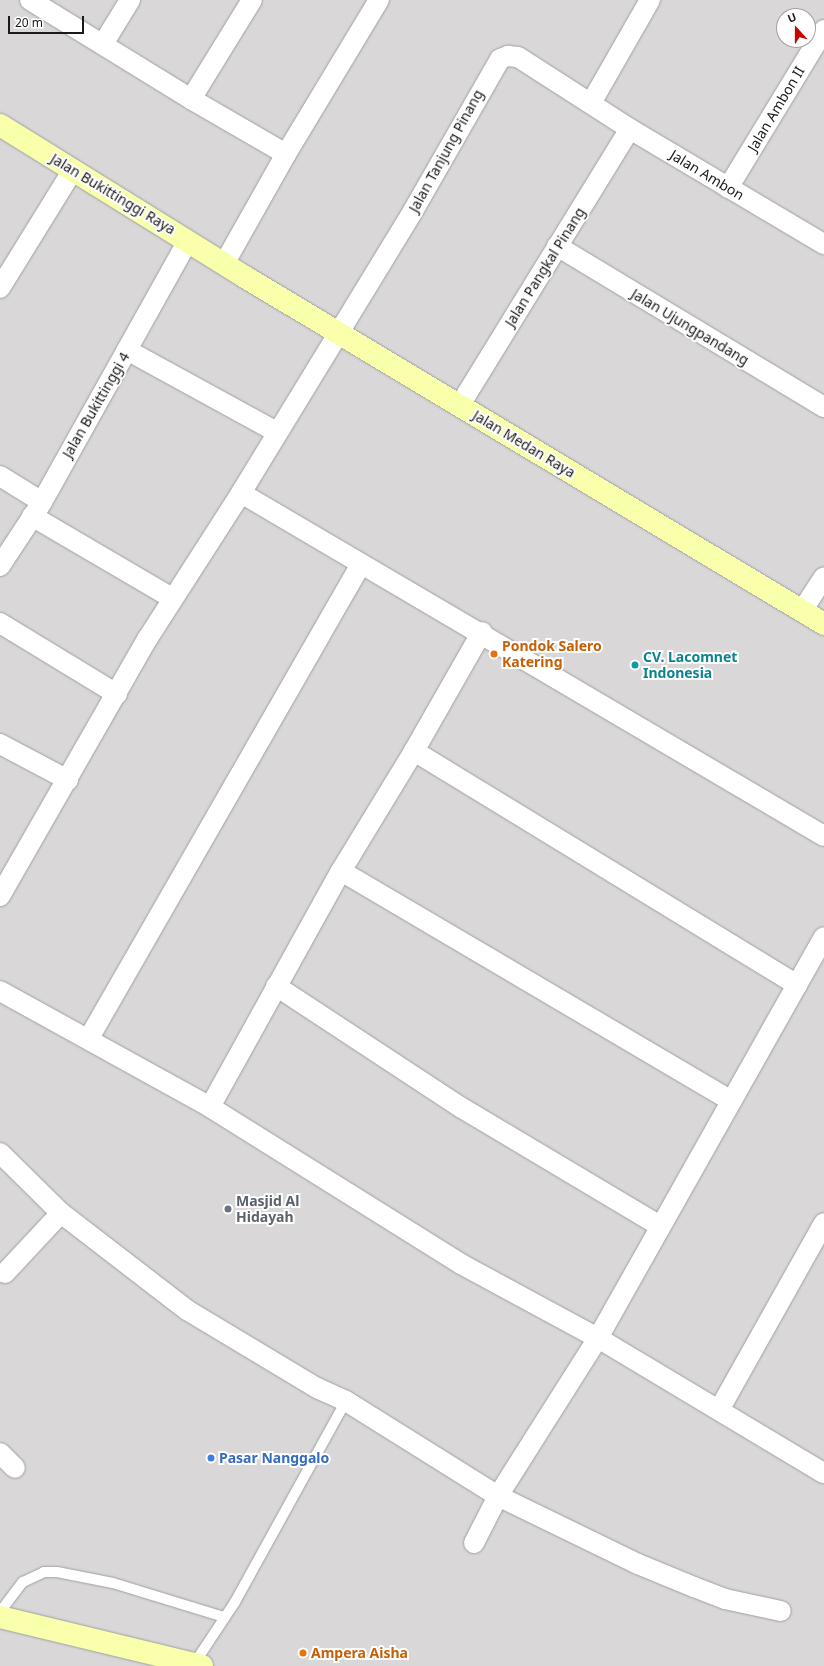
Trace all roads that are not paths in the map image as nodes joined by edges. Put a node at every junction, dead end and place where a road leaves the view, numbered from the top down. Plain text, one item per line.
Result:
1 (30, 0) edge
2 (130, 0) edge
3 (252, 0) edge
4 (379, 0) edge
5 (650, 0) edge
6 (824, 30) edge
7 (103, 44) junction
8 (191, 99) junction
9 (591, 103) junction
10 (0, 125) edge
11 (630, 129) junction
12 (286, 154) junction
13 (73, 170) junction
14 (728, 188) junction
15 (188, 241) junction
16 (824, 244) edge
17 (557, 246) junction
18 (224, 264) junction
19 (0, 288) edge
20 (337, 332) junction
21 (127, 350) junction
22 (460, 405) junction
23 (824, 406) edge
24 (276, 432) junction
25 (0, 476) edge
26 (241, 493) junction
27 (37, 509) junction
28 (361, 564) junction
29 (0, 566) edge
30 (824, 577) edge
31 (172, 598) junction
32 (802, 612) junction
33 (0, 623) edge
34 (824, 624) edge
35 (482, 632) junction
36 (117, 694) junction
37 (0, 744) edge
38 (414, 751) junction
39 (68, 780) junction
40 (824, 836) edge
41 (7, 868) edge
42 (341, 872) junction
43 (0, 896) edge
44 (824, 937) edge
45 (797, 985) junction
46 (276, 986) junction
47 (0, 991) edge
48 (89, 1038) junction
49 (731, 1101) junction
50 (210, 1107) junction
51 (0, 1155) edge
52 (61, 1213) junction
53 (824, 1223) edge
54 (660, 1226) junction
55 (5, 1273) dead end
56 (598, 1338) junction
57 (346, 1401) junction
58 (719, 1410) junction
59 (0, 1453) edge
60 (15, 1468) dead end
61 (824, 1473) edge
62 (498, 1496) junction
63 (474, 1543) dead end
64 (781, 1611) dead end
65 (0, 1612) edge
66 (0, 1617) edge
67 (224, 1617) junction
68 (198, 1665) edge

1 - 7 street
2 - 7 street
3 - 8 street
4 - 12 street
5 - 9 street
6 - 14 street, Jalan Ambon II
7 - 8 street
8 - 12 street
9 - 11 street, Jalan Ambon
9 - 20 street, Jalan Tanjung Pinang
10 - 13 street, Jalan Bukittinggi Raya
11 - 14 street, Jalan Ambon
11 - 17 street, Jalan Pangkal Pinang
12 - 18 street
13 - 15 street, Jalan Bukittinggi Raya
13 - 19 street
14 - 16 street, Jalan Ambon
15 - 18 street, Jalan Bukittinggi Raya
15 - 21 street, Jalan Bukittinggi 4
17 - 22 street, Jalan Pangkal Pinang
17 - 23 street, Jalan Ujungpandang
18 - 20 street, Jalan Medan Raya
20 - 22 street, Jalan Medan Raya
20 - 24 street
21 - 24 street
21 - 27 street, Jalan Bukittinggi 4
22 - 32 street, Jalan Medan Raya
24 - 26 street
25 - 27 street
26 - 28 street
26 - 31 street
27 - 29 street, Jalan Bukittinggi 4
27 - 31 street
28 - 35 street
28 - 48 street
30 - 32 street
31 - 36 street
32 - 34 street, Jalan Medan Raya
33 - 36 street
35 - 38 street
35 - 40 street
36 - 39 street
37 - 39 street
38 - 42 street
38 - 45 street
39 - 41 street
41 - 43 street
42 - 46 street
42 - 49 street
44 - 45 street
45 - 49 street
46 - 50 street
46 - 54 street
47 - 48 street
48 - 50 street
49 - 54 street
50 - 56 street
51 - 52 street
52 - 55 street
52 - 57 street
53 - 58 street
54 - 56 street
56 - 58 street
56 - 62 street
57 - 62 street
57 - 67 lane
58 - 61 street
59 - 60 street
62 - 63 street
62 - 64 street
65 - 67 lane
66 - 68 street
67 - 68 lane

